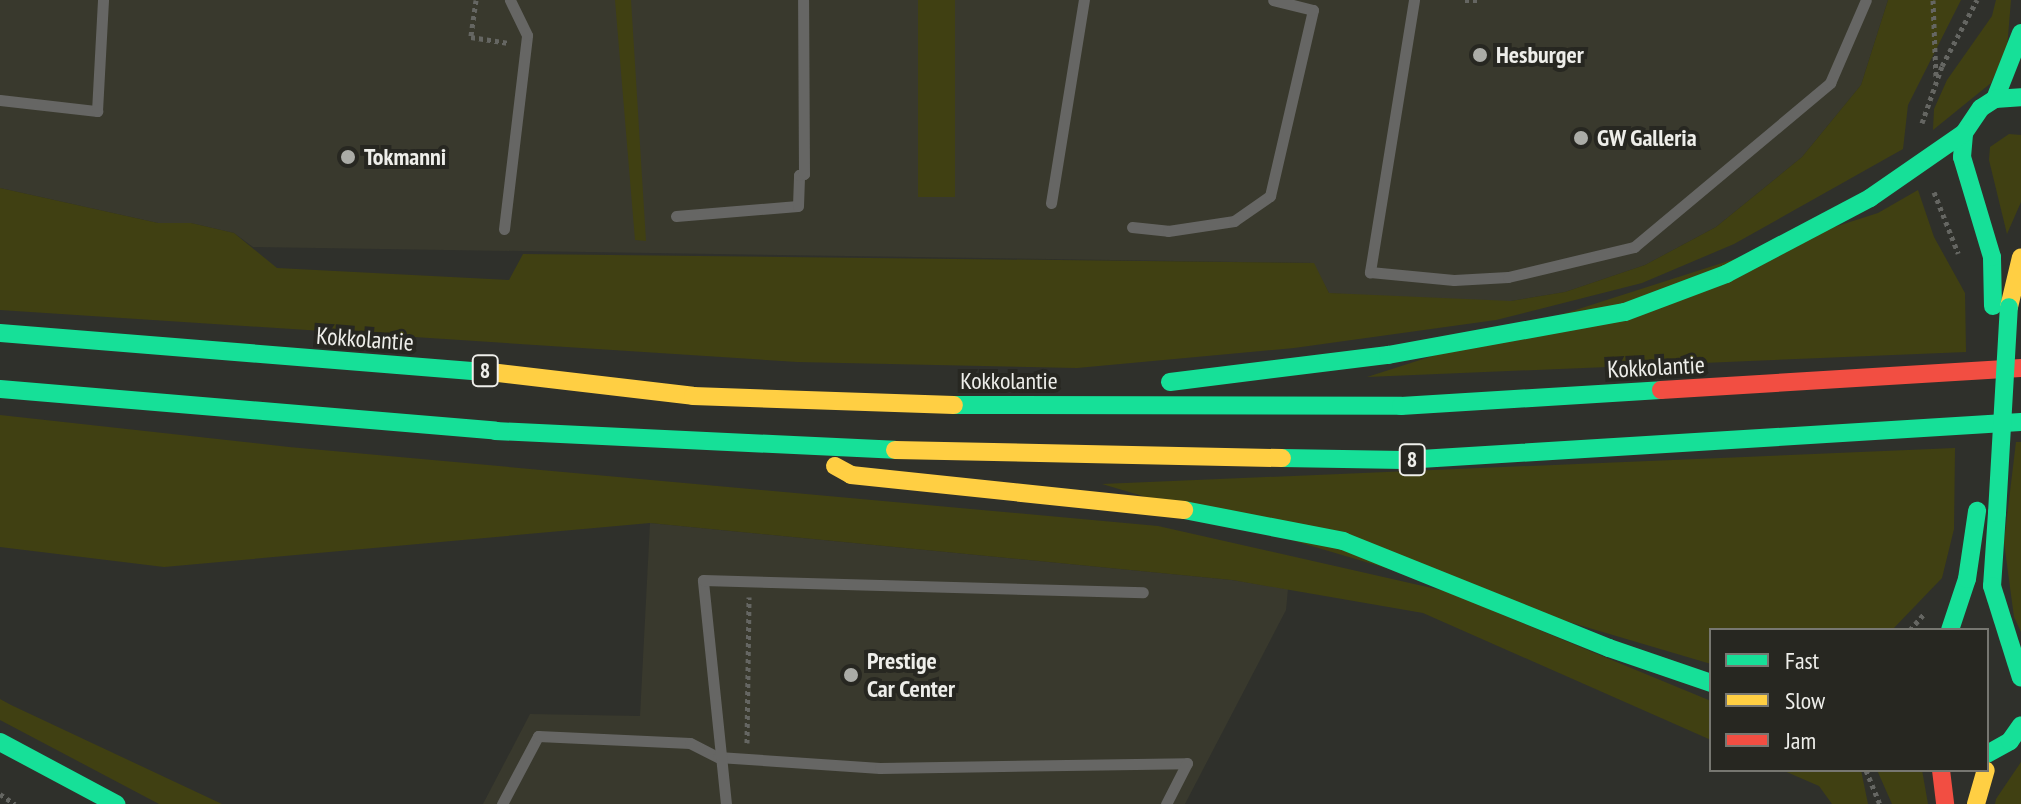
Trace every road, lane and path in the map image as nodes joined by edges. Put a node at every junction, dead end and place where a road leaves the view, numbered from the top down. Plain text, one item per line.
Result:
1 (103, 0) edge
2 (476, 0) edge
3 (510, 0) edge
4 (803, 0) edge
5 (1084, 0) edge
6 (1273, 0) edge
7 (1414, 0) edge
8 (1465, 0) edge
9 (1480, 0) edge
10 (1866, 0) edge
11 (1933, 0) edge
12 (2021, 33) edge
13 (517, 44) dead end
14 (1936, 80) dead end
15 (2021, 97) edge
16 (1995, 99) junction
17 (0, 100) edge
18 (1964, 133) junction
19 (1051, 203) dead end
20 (676, 216) dead end
21 (1132, 227) dead end
22 (504, 229) dead end
23 (2021, 257) edge
24 (2001, 306) junction
25 (0, 333) edge
26 (2021, 368) edge
27 (0, 389) edge
28 (970, 406) junction
29 (2021, 422) edge
30 (803, 448) junction
31 (750, 582) junction
32 (1143, 592) dead end
33 (1951, 628) edge
34 (2021, 678) edge
35 (1709, 682) edge
36 (2020, 729) edge
37 (0, 742) edge
38 (718, 757) junction
39 (747, 759) junction
40 (1989, 761) edge
41 (1867, 772) edge
42 (1941, 772) edge
43 (1986, 772) edge
44 (0, 794) edge
45 (15, 804) edge
46 (116, 804) edge
47 (502, 804) edge
48 (726, 804) edge
49 (1166, 804) edge
50 (1880, 804) edge
51 (1945, 804) edge
52 (1976, 804) edge

1 - 17 lane
2 - 13 path
3 - 22 lane
4 - 20 lane
5 - 19 lane
6 - 21 lane
7 - 10 lane
8 - 9 path
11 - 14 path
12 - 16 main road
15 - 16 main road
16 - 18 main road
18 - 24 main road
18 - 28 main road
23 - 24 main road
24 - 33 main road
24 - 34 main road, bridge
25 - 28 main road, Kokkolantie / 8
26 - 28 main road, Kokkolantie / 8
27 - 30 main road, 8
29 - 30 main road, 8
30 - 35 main road
31 - 32 lane
31 - 38 lane
31 - 39 path
36 - 40 main road
37 - 46 main road
38 - 39 lane
38 - 47 lane
38 - 48 lane
39 - 49 lane
41 - 50 path
42 - 51 main road
43 - 52 main road
44 - 45 path

